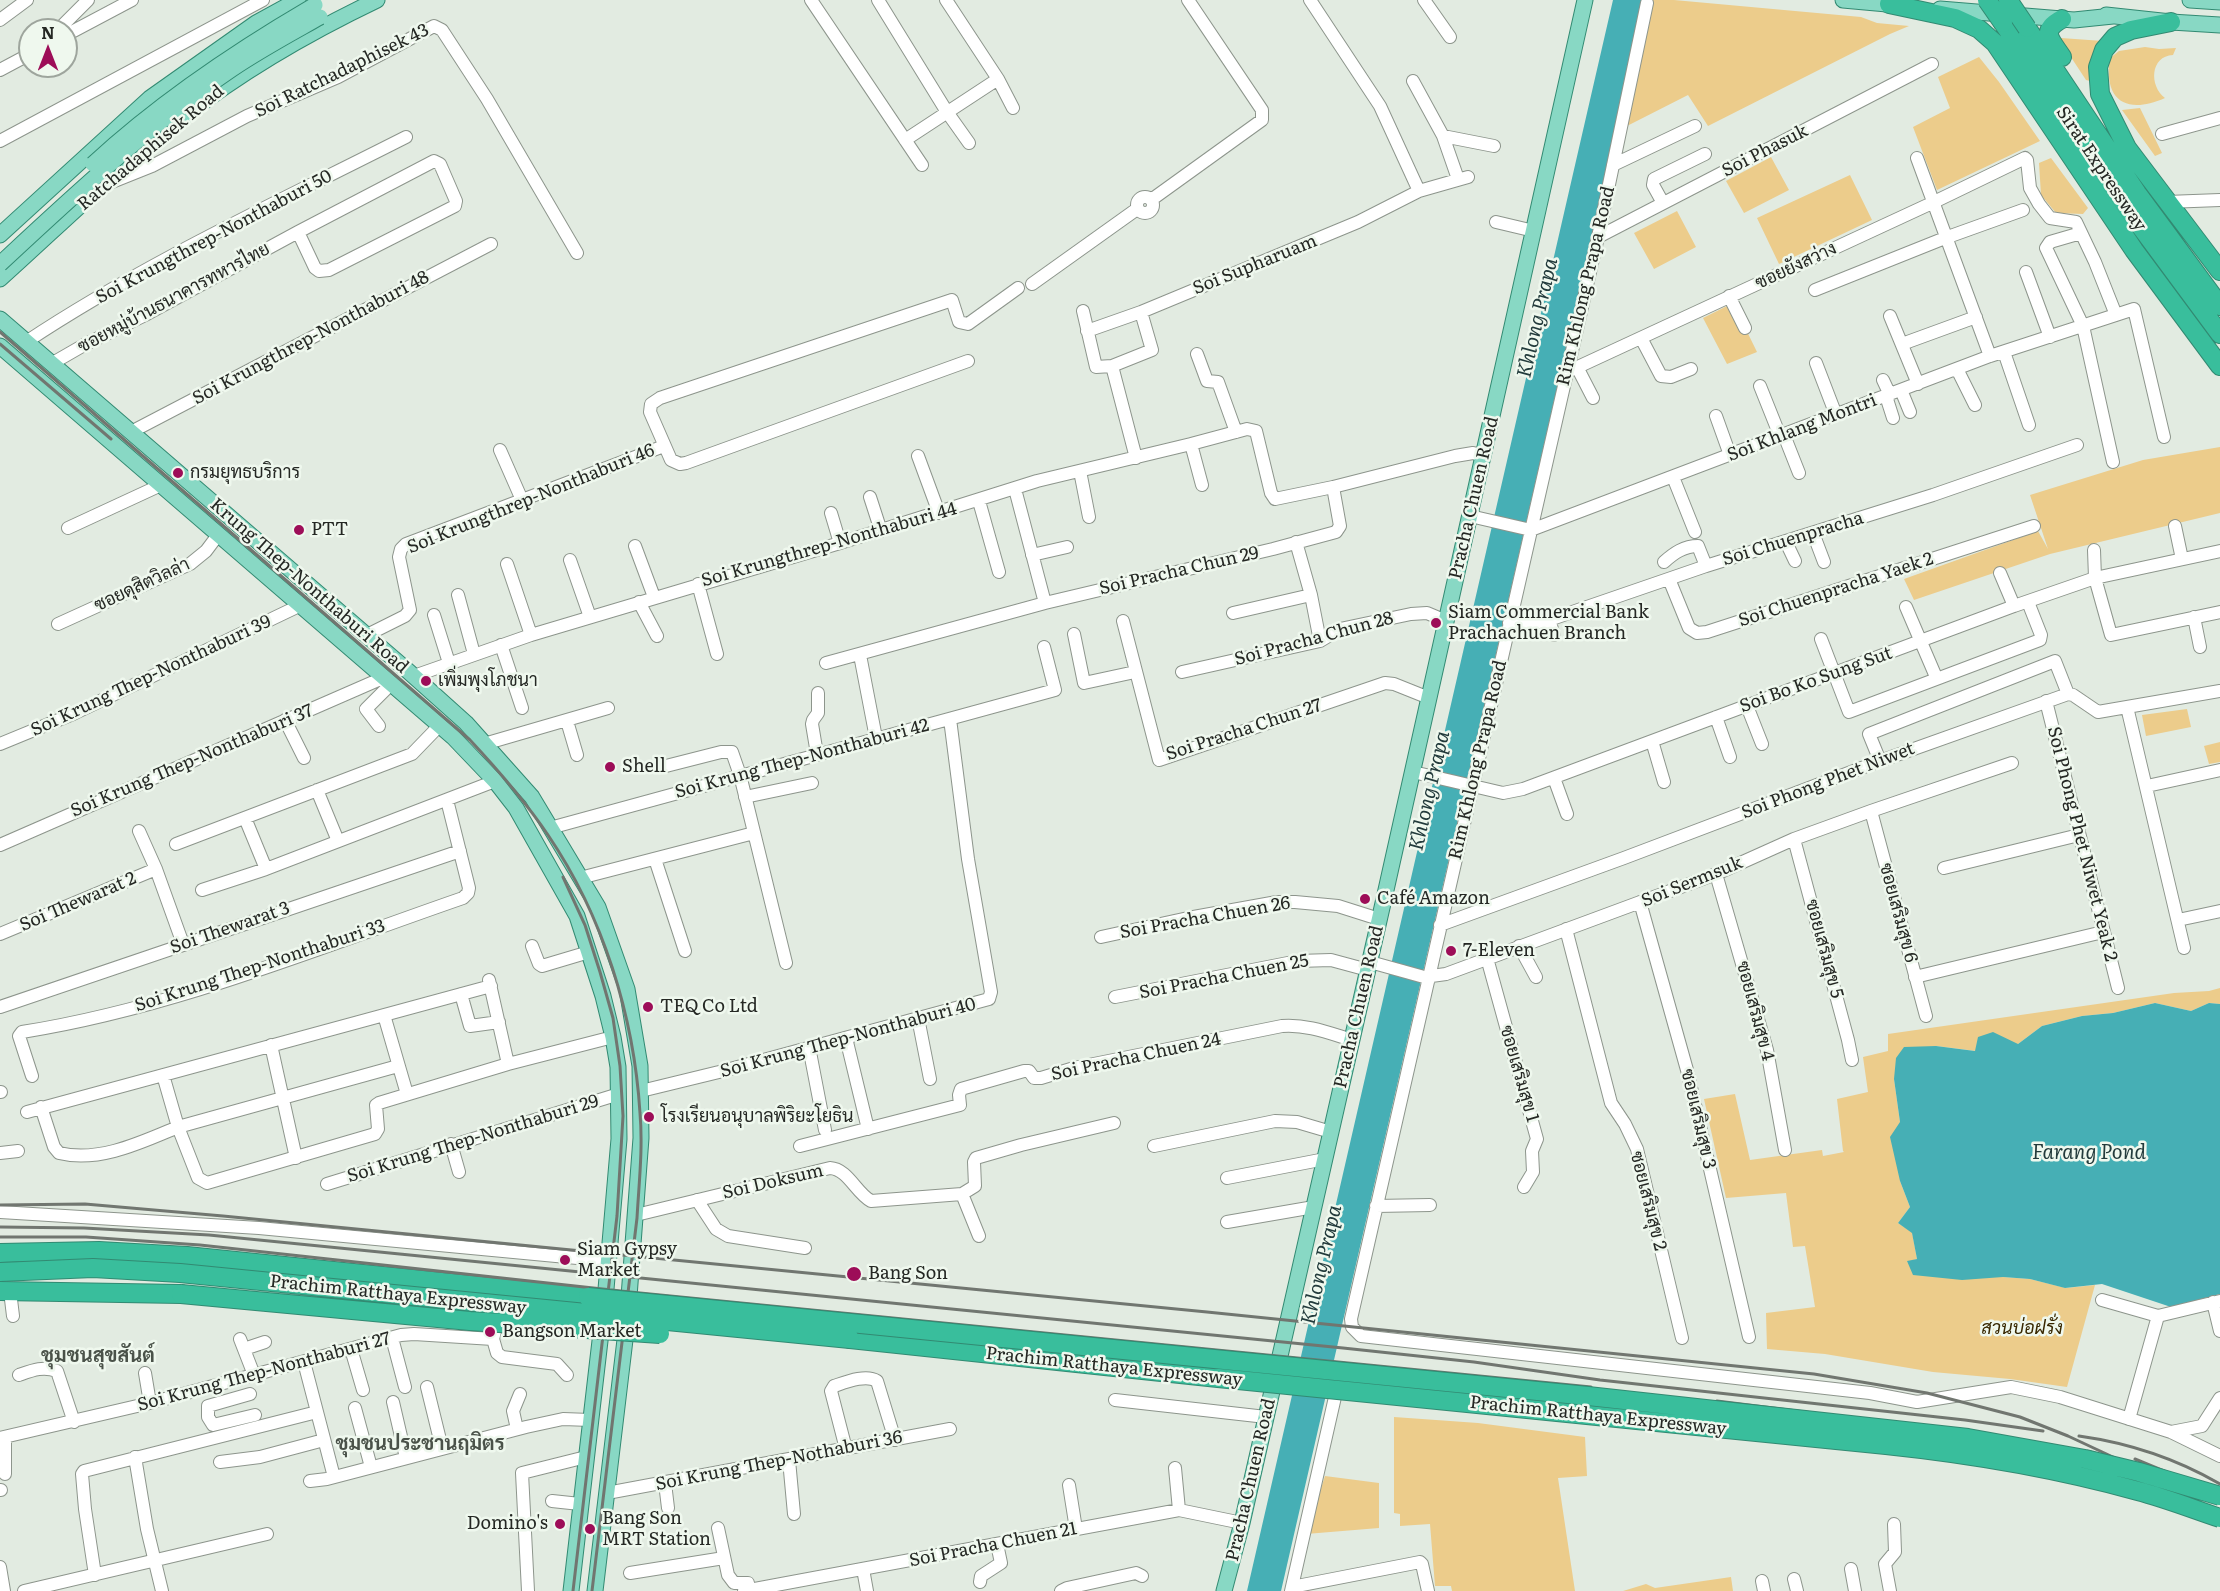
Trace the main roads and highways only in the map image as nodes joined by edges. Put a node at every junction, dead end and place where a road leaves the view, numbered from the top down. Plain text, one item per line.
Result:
1 (298, 0) edge
2 (355, 0) edge
3 (377, 0) edge
4 (1585, 0) edge
5 (1843, 0) edge
6 (1978, 0) edge
7 (1987, 0) edge
8 (2008, 0) edge
9 (2190, 0) edge
10 (2220, 2) edge
11 (1889, 4) junction
12 (320, 7) edge
13 (2114, 16) junction
14 (2062, 19) junction
15 (2171, 22) junction
16 (2220, 25) edge
17 (2127, 148) junction
18 (85, 157) junction
19 (106, 183) junction
20 (0, 235) edge
21 (0, 250) edge
22 (0, 264) edge
23 (2220, 271) edge
24 (0, 279) edge
25 (2220, 306) edge
26 (0, 318) edge
27 (2220, 334) edge
28 (0, 346) edge
29 (2220, 366) edge
30 (235, 522) junction
31 (218, 535) junction
32 (442, 702) junction
33 (435, 721) junction
34 (610, 941) junction
35 (588, 950) junction
36 (0, 1253) edge
37 (0, 1261) edge
38 (95, 1261) junction
39 (0, 1272) edge
40 (5, 1291) edge
41 (603, 1318) junction
42 (627, 1323) junction
43 (850, 1340) junction
44 (2220, 1496) edge
45 (2220, 1518) edge
46 (573, 1565) junction
47 (598, 1568) junction
48 (571, 1591) edge
49 (595, 1591) edge
50 (1224, 1591) edge

1 - 18 main road, Ratchadaphisek Road
2 - 12 main road, Ratchadaphisek Road
3 - 19 main road, Ratchadaphisek Road
4 - 50 main road, Pracha Chuen Road
5 - 11 main road
6 - 13 main road
7 - 27 highway, Sirat Expressway, bridge
8 - 25 highway, Sirat Expressway, bridge
9 - 10 main road
11 - 14 main road
11 - 29 highway
12 - 21 main road, Ratchadaphisek Road, bridge
12 - 22 main road, Ratchadaphisek Road, bridge
13 - 14 main road
13 - 15 main road
14 - 17 highway
15 - 16 main road
15 - 17 highway
17 - 23 highway
18 - 19 main road
18 - 20 main road, Ratchadaphisek Road
19 - 24 main road, Ratchadaphisek Road
26 - 30 main road, Krung Thep-Nonthaburi Road
28 - 31 main road, Krung Thep-Nonthaburi Road
30 - 31 main road
30 - 32 main road, Krung Thep-Nonthaburi Road
31 - 33 main road, Krung Thep-Nonthaburi Road
32 - 33 main road
32 - 34 main road, Krung Thep-Nonthaburi Road
33 - 35 main road, Krung Thep-Nonthaburi Road
34 - 35 main road
34 - 42 main road, Krung Thep-Nonthaburi Road
35 - 41 main road, Krung Thep-Nonthaburi Road
36 - 44 highway, Prachim Ratthaya Expressway, bridge
37 - 38 main road
38 - 39 main road
38 - 41 main road
39 - 43 highway, Prachim Ratthaya Expressway, bridge
40 - 43 highway, bridge
41 - 42 main road
41 - 46 main road, Krung Thep-Nonthaburi Road
42 - 47 main road, Krung Thep-Nonthaburi Road
43 - 45 highway, Prachim Ratthaya Expressway, bridge
46 - 47 main road
46 - 48 main road, Krung Thep-Nonthaburi Road
47 - 49 main road, Krung Thep-Nonthaburi Road

